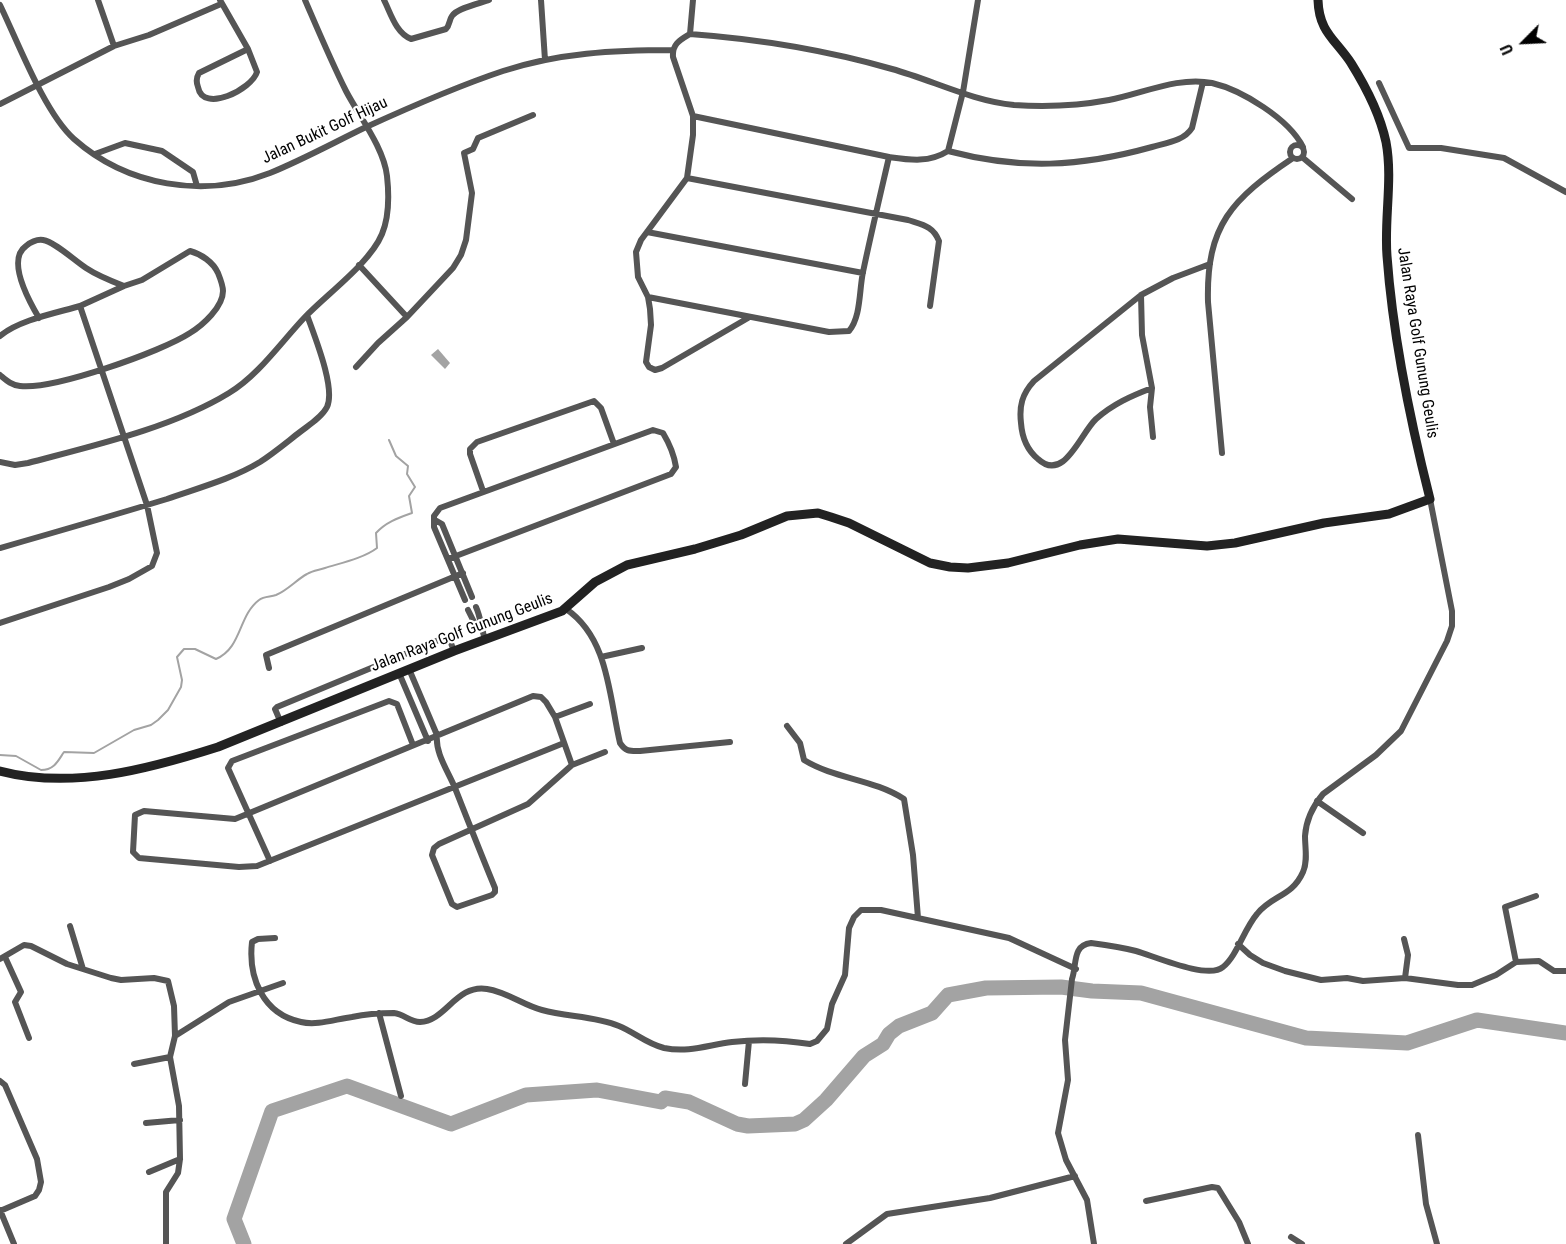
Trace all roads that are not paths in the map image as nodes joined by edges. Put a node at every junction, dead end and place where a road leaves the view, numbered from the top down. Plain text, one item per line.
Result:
1 (98, 0) edge
2 (305, 0) edge
3 (384, 0) edge
4 (489, 0) edge
5 (542, 0) edge
6 (693, 0) edge
7 (978, 0) edge
8 (1318, 0) edge
9 (220, 2) edge
10 (0, 5) edge
11 (690, 34) junction
12 (114, 46) junction
13 (248, 49) junction
14 (673, 50) junction
15 (545, 60) junction
16 (1203, 82) junction
17 (1379, 83) dead end
18 (38, 85) junction
19 (963, 92) junction
20 (0, 104) edge
21 (533, 115) dead end
22 (693, 116) junction
23 (366, 127) junction
24 (1302, 147) junction
25 (948, 151) junction
26 (95, 154) junction
27 (889, 157) junction
28 (1302, 157) junction
29 (1293, 158) junction
30 (687, 178) junction
31 (197, 186) junction
32 (1566, 192) edge
33 (1352, 199) dead end
34 (877, 214) junction
35 (647, 232) junction
36 (1210, 264) junction
37 (359, 265) junction
38 (862, 273) junction
39 (124, 286) junction
40 (1141, 295) junction
41 (648, 297) junction
42 (80, 306) junction
43 (930, 306) dead end
44 (307, 315) junction
45 (39, 318) junction
46 (407, 318) junction
47 (748, 318) junction
48 (0, 336) edge
49 (356, 367) dead end
50 (102, 369) junction
51 (0, 375) edge
52 (1152, 388) junction
53 (123, 436) junction
54 (1153, 437) dead end
55 (614, 444) junction
56 (1222, 453) dead end
57 (0, 462) edge
58 (483, 491) junction
59 (1430, 499) junction
60 (147, 505) junction
61 (435, 520) junction
62 (0, 548) edge
63 (456, 556) junction
64 (448, 559) junction
65 (463, 573) junction
66 (455, 577) junction
67 (472, 597) dead end
68 (465, 600) dead end
69 (476, 607) dead end
70 (566, 609) junction
71 (468, 610) dead end
72 (0, 623) edge
73 (484, 635) junction
74 (642, 648) dead end
75 (454, 651) junction
76 (601, 657) junction
77 (269, 668) dead end
78 (409, 669) junction
79 (368, 670) junction
80 (399, 673) junction
81 (356, 674) junction
82 (374, 683) junction
83 (362, 688) junction
84 (590, 704) dead end
85 (555, 717) junction
86 (280, 723) junction
87 (787, 726) dead end
88 (437, 735) junction
89 (426, 740) junction
90 (730, 742) dead end
91 (564, 743) junction
92 (413, 745) junction
93 (436, 745) junction
94 (604, 752) dead end
95 (572, 765) junction
96 (0, 771) edge
97 (454, 787) junction
98 (1317, 801) junction
99 (249, 814) junction
100 (471, 830) junction
101 (1363, 833) dead end
102 (270, 861) junction
103 (1536, 896) dead end
104 (918, 918) junction
105 (70, 926) dead end
106 (275, 938) dead end
107 (1404, 939) dead end
108 (1238, 944) junction
109 (3, 958) edge
110 (1516, 962) junction
111 (83, 969) junction
112 (1076, 969) junction
113 (1566, 971) edge
114 (1405, 978) junction
115 (283, 983) dead end
116 (259, 991) junction
117 (379, 1013) junction
118 (175, 1036) junction
119 (29, 1038) dead end
120 (749, 1041) junction
121 (170, 1057) junction
122 (134, 1064) dead end
123 (0, 1081) edge
124 (745, 1084) dead end
125 (401, 1096) dead end
126 (180, 1120) junction
127 (146, 1123) dead end
128 (1418, 1135) dead end
129 (180, 1159) junction
130 (149, 1172) dead end
131 (1075, 1176) junction
132 (1146, 1201) dead end
133 (0, 1211) edge
134 (1291, 1237) dead end
135 (14, 1244) edge
136 (166, 1244) edge
137 (846, 1244) edge
138 (1094, 1244) edge
139 (1248, 1244) edge
140 (1302, 1244) edge
141 (1437, 1244) edge

1 - 12 street
2 - 23 street
3 - 4 street
5 - 15 street
6 - 11 street
7 - 19 street
8 - 59 main road, Jalan Raya Golf Gunung Geulis
9 - 12 street
9 - 13 street
10 - 18 street, Jalan Bukit Golf Hijau
11 - 14 street
11 - 19 street
12 - 18 street
13 - 13 street
14 - 15 street, Jalan Bukit Golf Hijau
14 - 22 street
15 - 23 street, Jalan Bukit Golf Hijau
16 - 19 street
16 - 24 street
16 - 25 street
17 - 32 street
18 - 20 street
18 - 26 street, Jalan Bukit Golf Hijau
19 - 25 street
21 - 46 street
22 - 27 street
22 - 30 street
23 - 31 street, Jalan Bukit Golf Hijau
23 - 37 street
24 - 28 street
24 - 29 street
25 - 27 street
26 - 31 street, Jalan Bukit Golf Hijau
26 - 31 street
27 - 34 street
28 - 29 street
28 - 33 street
29 - 36 street
30 - 34 street
30 - 35 street
34 - 38 street
34 - 43 street
35 - 38 street
35 - 41 street
36 - 40 street
36 - 56 street
37 - 44 street
37 - 46 street
38 - 47 street
39 - 42 street
39 - 45 street
39 - 50 street
40 - 52 street
40 - 52 street
41 - 47 street
41 - 47 street
42 - 45 street
42 - 50 street
44 - 53 street
44 - 60 street
45 - 48 street
46 - 49 street
50 - 51 street
50 - 53 street
52 - 54 street
53 - 57 street
53 - 60 street
55 - 58 street
55 - 58 street
55 - 63 street
58 - 61 street
59 - 70 main road, Jalan Raya Golf Gunung Geulis
59 - 98 street
60 - 62 street
60 - 72 street
61 - 63 street
61 - 64 street
63 - 64 street
63 - 65 street
64 - 66 street
65 - 66 street
65 - 67 street
66 - 68 street
66 - 77 street
69 - 73 street
70 - 73 main road, Jalan Raya Golf Gunung Geulis
70 - 76 street
71 - 73 street
73 - 75 main road, Jalan Raya Golf Gunung Geulis
74 - 76 street
75 - 78 main road, Jalan Raya Golf Gunung Geulis
75 - 79 street
76 - 90 street
78 - 80 main road, Jalan Raya Golf Gunung Geulis
78 - 88 street
79 - 81 street
79 - 82 street
80 - 82 main road, Jalan Raya Golf Gunung Geulis
80 - 89 street
81 - 83 street
81 - 86 street
82 - 83 main road, Jalan Raya Golf Gunung Geulis
83 - 86 main road, Jalan Raya Golf Gunung Geulis
84 - 85 street
85 - 88 street
85 - 91 street
86 - 96 main road, Jalan Raya Golf Gunung Geulis
87 - 104 street
88 - 89 street
88 - 93 street
89 - 92 street
89 - 93 street
91 - 95 street
91 - 97 street
92 - 99 street
92 - 99 street
93 - 97 street
94 - 95 street
95 - 100 street
97 - 100 street
97 - 102 street
98 - 101 street
98 - 108 street
99 - 102 street
99 - 102 street
100 - 100 street
103 - 110 street
104 - 112 street
104 - 120 street
105 - 111 street
106 - 116 street
107 - 114 street
108 - 112 street
108 - 114 street
109 - 111 street
109 - 119 street
110 - 113 street
110 - 114 street
111 - 118 street
112 - 131 street
115 - 116 street
116 - 117 street
116 - 118 street
117 - 120 street
117 - 125 street
118 - 121 street
120 - 124 street
121 - 122 street
121 - 126 street
123 - 133 street
126 - 127 street
126 - 129 street
128 - 141 street
129 - 130 street
129 - 136 street
131 - 137 street
131 - 138 street
132 - 139 street
133 - 135 street
134 - 140 street

